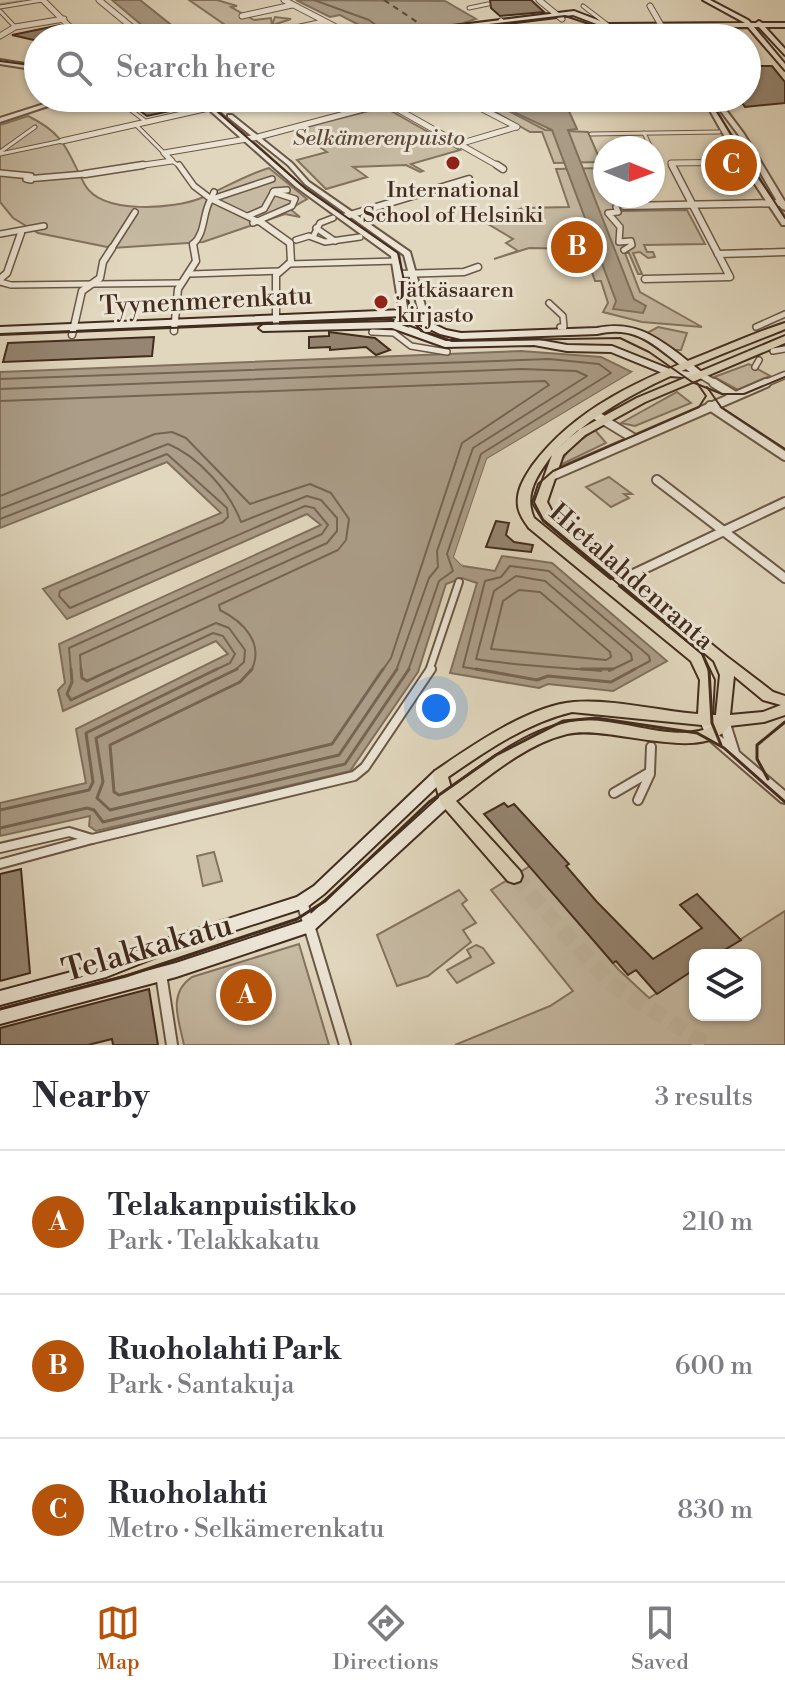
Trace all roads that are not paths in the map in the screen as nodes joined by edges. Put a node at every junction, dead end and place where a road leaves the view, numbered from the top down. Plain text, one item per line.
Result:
1 (43, 0) edge
2 (99, 0) edge
3 (284, 0) edge
4 (539, 0) edge
5 (706, 0) edge
6 (716, 0) edge
7 (293, 5) junction
8 (650, 6) dead end
9 (487, 7) dead end
10 (469, 8) dead end
11 (583, 8) dead end
12 (0, 9) edge
13 (242, 16) dead end
14 (560, 17) junction
15 (64, 19) junction
16 (324, 22) junction
17 (504, 22) joint
18 (33, 24) edge
19 (68, 24) edge
20 (128, 24) edge
21 (315, 24) edge
22 (328, 24) edge
23 (488, 24) edge
24 (586, 24) edge
25 (597, 24) edge
26 (662, 24) edge
27 (748, 24) edge
28 (759, 24) edge
29 (24, 26) edge
30 (763, 26) joint
31 (785, 26) edge
32 (15, 27) junction
33 (0, 35) edge
34 (761, 37) edge
35 (785, 53) edge
36 (782, 60) edge
37 (0, 61) edge
38 (24, 64) edge
39 (785, 68) edge
40 (25, 112) edge
41 (133, 112) edge
42 (187, 112) edge
43 (219, 112) edge
44 (221, 112) edge
45 (352, 112) edge
46 (402, 112) edge
47 (488, 112) edge
48 (717, 112) edge
49 (722, 112) edge
50 (0, 120) edge
51 (144, 120) junction
52 (137, 126) junction
53 (35, 127) dead end
54 (719, 132) dead end
55 (644, 133) junction
56 (591, 134) dead end
57 (645, 136) edge
58 (243, 137) junction
59 (258, 137) junction
60 (62, 141) joint
61 (459, 144) junction
62 (0, 153) edge
63 (164, 153) junction
64 (172, 161) junction
65 (746, 162) junction
66 (755, 162) junction
67 (503, 169) dead end
68 (1, 173) edge
69 (85, 174) joint
70 (272, 179) dead end
71 (469, 179) dead end
72 (287, 190) dead end
73 (214, 192) dead end
74 (273, 192) junction
75 (212, 199) junction
76 (772, 203) junction
77 (665, 205) edge
78 (693, 205) junction
79 (783, 205) edge
80 (619, 208) edge
81 (135, 212) dead end
82 (248, 216) junction
83 (347, 216) junction
84 (333, 218) dead end
85 (258, 223) junction
86 (319, 223) junction
87 (785, 223) edge
88 (44, 226) dead end
89 (21, 233) junction
90 (0, 234) edge
91 (314, 235) dead end
92 (360, 237) dead end
93 (301, 238) dead end
94 (331, 240) junction
95 (193, 244) joint
96 (112, 248) joint
97 (624, 249) dead end
98 (389, 252) junction
99 (785, 252) edge
100 (718, 254) junction
101 (398, 261) junction
102 (364, 262) junction
103 (288, 264) junction
104 (478, 267) dead end
105 (280, 271) junction
106 (413, 273) junction
107 (191, 274) junction
108 (399, 274) junction
109 (645, 279) dead end
110 (0, 280) edge
111 (181, 283) junction
112 (90, 285) junction
113 (549, 303) dead end
114 (410, 313) junction
115 (785, 314) edge
116 (276, 323) junction
117 (393, 325) junction
118 (785, 326) edge
119 (563, 327) dead end
120 (175, 328) junction
121 (0, 330) edge
122 (73, 331) junction
123 (761, 331) junction
124 (372, 332) dead end
125 (417, 333) junction
126 (0, 338) edge
127 (780, 345) edge
128 (447, 352) dead end
129 (755, 357) junction
130 (687, 366) junction
131 (755, 367) dead end
132 (670, 373) junction
133 (697, 375) junction
134 (785, 379) edge
135 (735, 396) junction
136 (710, 406) junction
137 (600, 417) junction
138 (633, 438) junction
139 (785, 454) edge
140 (548, 478) junction
141 (657, 480) dead end
142 (785, 502) edge
143 (722, 532) junction
144 (785, 578) edge
145 (624, 579) junction
146 (459, 582) dead end
147 (608, 586) junction
148 (720, 658) junction
149 (785, 701) edge
150 (785, 709) edge
151 (705, 718) junction
152 (724, 720) junction
153 (711, 735) junction
154 (651, 747) dead end
155 (734, 753) junction
156 (650, 772) junction
157 (440, 775) junction
158 (614, 793) dead end
159 (785, 798) edge
160 (446, 800) junction
161 (638, 800) dead end
162 (92, 839) junction
163 (0, 848) edge
164 (0, 864) edge
165 (514, 876) tunnel mouth
166 (302, 902) junction
167 (308, 926) junction
168 (161, 974) junction
169 (0, 998) edge
170 (0, 1017) edge
171 (172, 1045) edge
172 (345, 1045) edge

1 - 12 street
1 - 15 street
2 - 20 street
3 - 7 street
4 - 14 street
5 - 27 main road
6 - 28 main road
7 - 13 street
7 - 16 street
8 - 26 street
9 - 10 street
11 - 25 street
12 - 32 street
14 - 17 main road
14 - 24 main road
15 - 18 street
15 - 19 street
16 - 21 street
16 - 22 street
17 - 23 main road
29 - 32 street
30 - 31 main road
30 - 35 main road
32 - 33 street
34 - 36 main road
36 - 39 main road
37 - 38 street
40 - 50 street
41 - 51 street
42 - 51 street
43 - 58 street
44 - 59 street
45 - 59 street
46 - 61 street
47 - 61 street
48 - 65 street
49 - 66 street
51 - 52 street
52 - 60 street
52 - 63 street
53 - 62 street
54 - 55 street
55 - 56 street
55 - 57 street
58 - 59 street
58 - 63 street
58 - 83 street
59 - 83 street
60 - 62 street
61 - 67 street
63 - 64 street
64 - 69 street
64 - 75 street
65 - 66 street
65 - 76 street
65 - 78 street
66 - 79 street
68 - 69 street
70 - 75 street
71 - 83 street
72 - 74 street
73 - 75 street
74 - 82 street
74 - 85 street
75 - 82 street
75 - 95 street
76 - 78 street
76 - 79 street
76 - 87 street
77 - 78 street
78 - 100 street
80 - 97 street
81 - 96 street
82 - 85 street
83 - 98 street
83 - 106 street
84 - 86 street
85 - 103 street
86 - 91 street
86 - 94 street
88 - 89 street
89 - 90 street
89 - 110 street
92 - 94 street
93 - 94 street
95 - 107 street
96 - 112 street
98 - 101 street
98 - 102 street
99 - 100 street
100 - 109 street
101 - 102 street
101 - 108 street
102 - 103 street
103 - 105 street
104 - 106 street
105 - 107 street
105 - 116 street
106 - 108 street
106 - 114 street
107 - 111 street
108 - 114 street
110 - 112 street
111 - 112 street
111 - 120 street
112 - 122 street
113 - 119 street
114 - 116 main road, Tyynenmerenkatu
114 - 117 street, Tyynenmerenkatu
114 - 125 street
114 - 130 main road
115 - 123 street
116 - 117 main road, Tyynenmerenkatu
116 - 120 main road, Tyynenmerenkatu
117 - 125 main road, Tyynenmerenkatu
118 - 123 main road, Hietalahdenranta
120 - 122 main road, Tyynenmerenkatu
121 - 122 main road, Tyynenmerenkatu
122 - 126 main road, Tyynenmerenkatu
123 - 130 main road, Hietalahdenranta
124 - 128 street
125 - 132 main road, Tyynenmerenkatu
127 - 129 main road, Hietalahdenranta
129 - 131 street
129 - 133 main road, Hietalahdenranta
130 - 132 main road, Hietalahdenranta
130 - 133 main road
132 - 133 main road, Tyynenmerenkatu
132 - 137 main road, Hietalahdenranta
133 - 135 street
133 - 137 main road, Hietalahdenranta
134 - 135 street
135 - 136 street
136 - 138 street
136 - 139 street
137 - 138 street
137 - 140 main road, Hietalahdenranta
137 - 147 main road, Hietalahdenranta
138 - 140 street
140 - 145 main road, Hietalahdenranta
141 - 143 street
142 - 143 street
143 - 144 street
143 - 145 street
145 - 147 street
145 - 148 main road, Hietalahdenranta
146 - 162 street
147 - 151 main road, Hietalahdenranta
148 - 149 main road
148 - 152 main road, Hietalahdenranta
150 - 152 main road
151 - 152 main road
151 - 153 street
151 - 157 main road
152 - 153 main road
152 - 155 street
153 - 155 street
153 - 160 main road
154 - 156 street
155 - 159 street
156 - 158 street
156 - 161 street
157 - 160 main road
157 - 166 main road
160 - 165 main road
160 - 167 main road
162 - 163 street
162 - 164 street
166 - 167 street
166 - 169 main road, Telakkakatu
167 - 168 main road, Telakkakatu
167 - 172 street
168 - 170 main road, Telakkakatu
168 - 171 street

